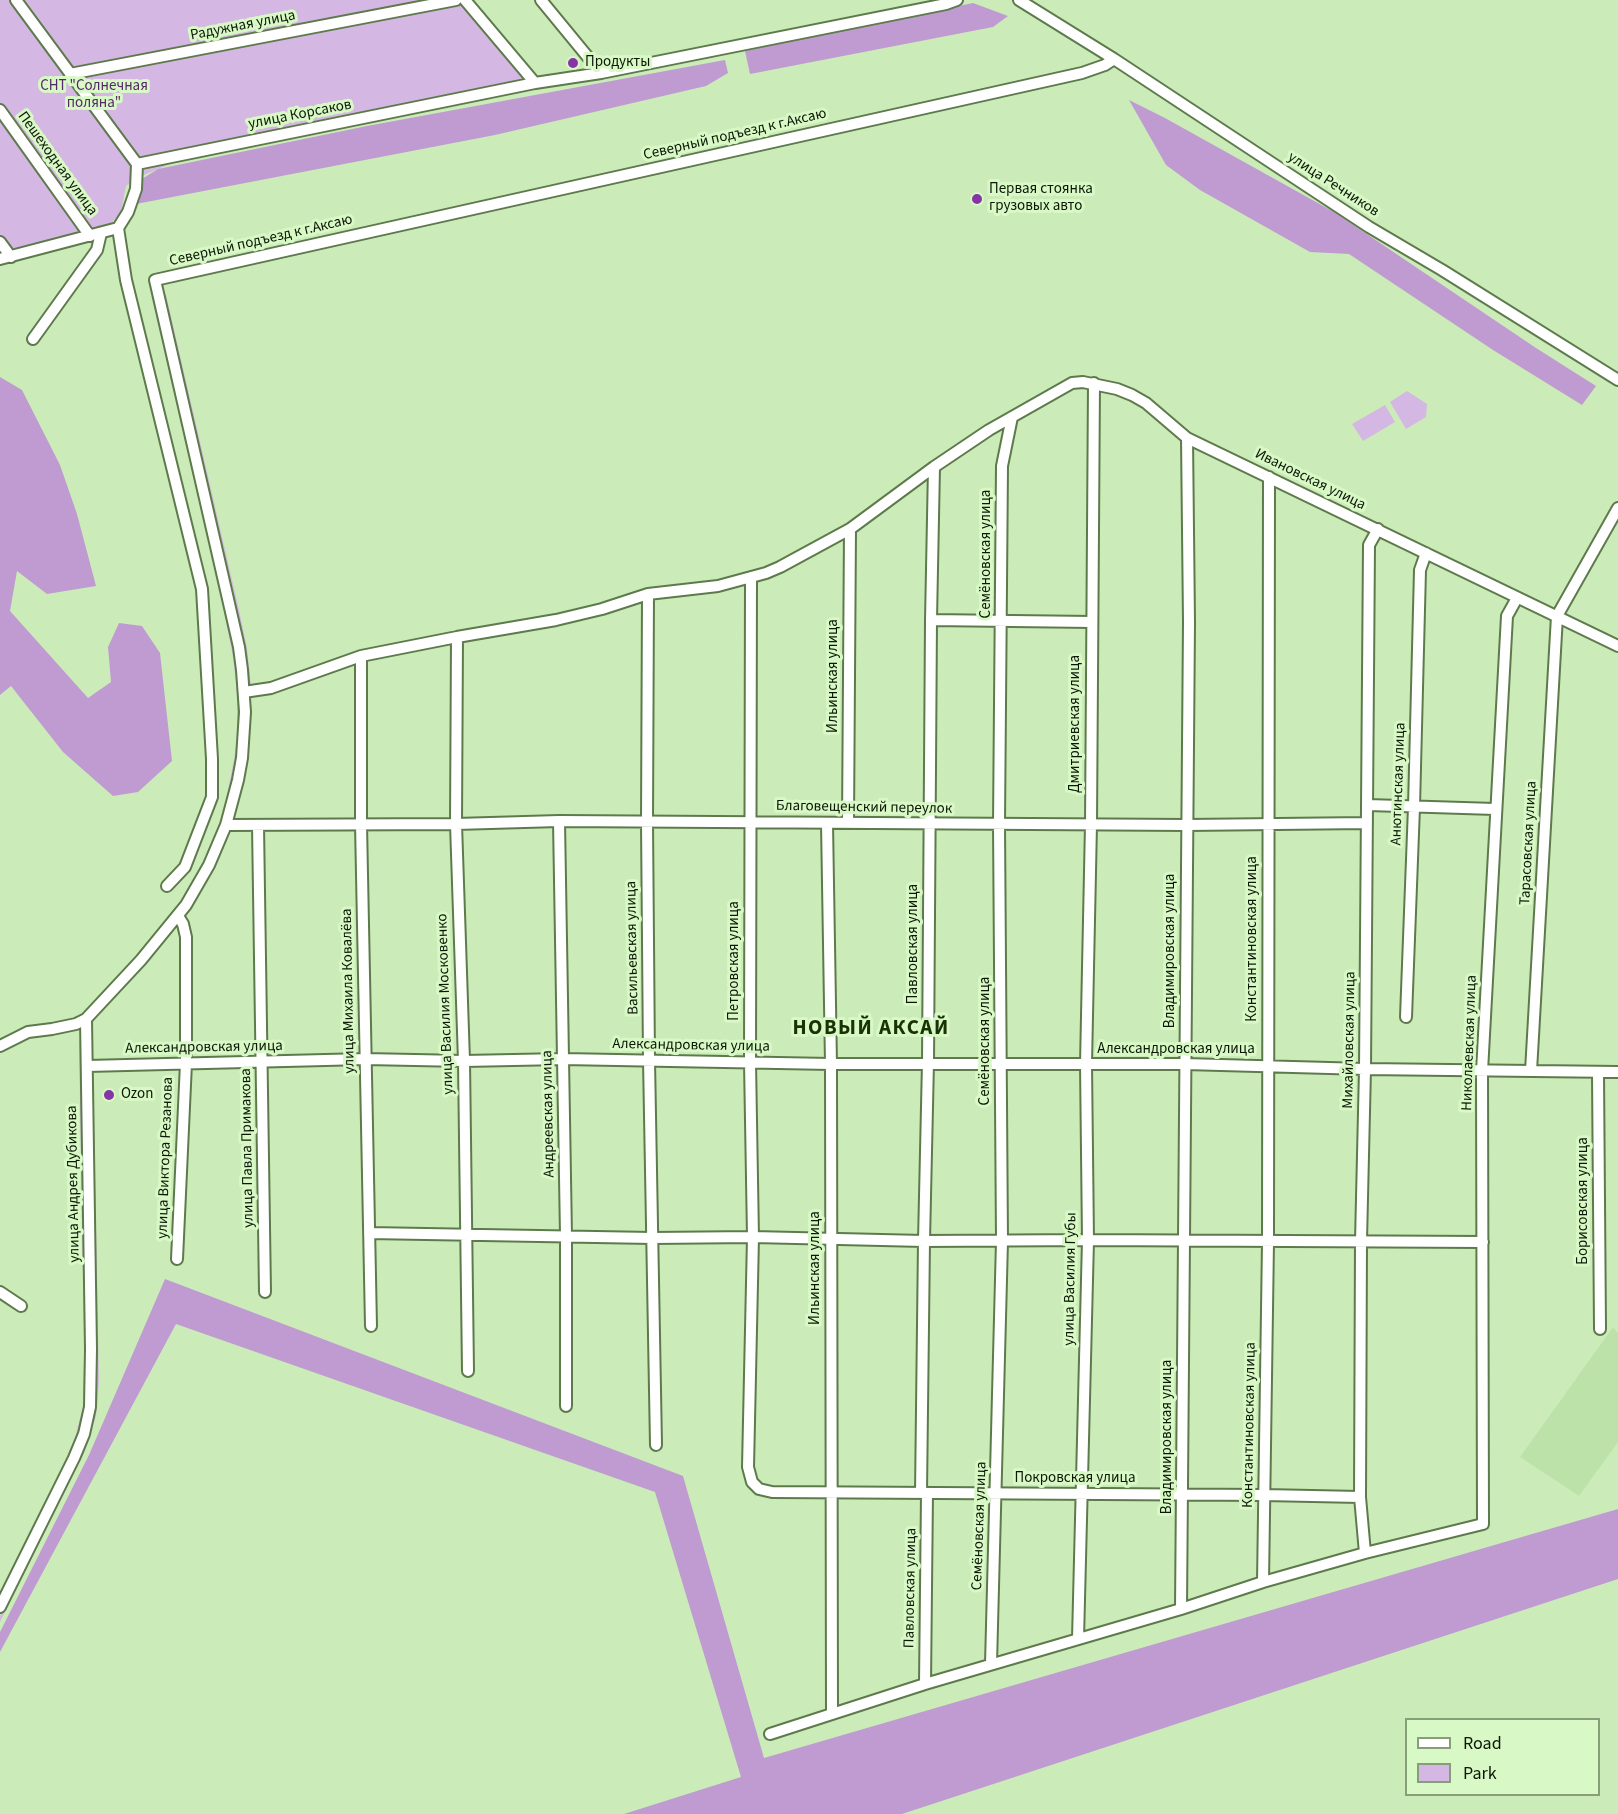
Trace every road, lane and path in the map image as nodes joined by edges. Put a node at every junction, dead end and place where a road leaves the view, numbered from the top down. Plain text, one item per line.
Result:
1 (16, 0) edge
2 (456, 0) edge
3 (465, 0) edge
4 (542, 0) edge
5 (957, 0) edge
6 (1019, 0) edge
7 (1033, 5) edge
8 (1114, 59) junction
9 (601, 73) junction
10 (70, 74) junction
11 (535, 83) junction
12 (0, 110) edge
13 (137, 164) junction
14 (118, 228) junction
15 (95, 234) junction
16 (0, 242) edge
17 (5, 258) edge
18 (33, 339) dead end
19 (1618, 380) edge
20 (1094, 383) junction
21 (1012, 417) junction
22 (1187, 438) junction
23 (934, 467) junction
24 (1269, 477) junction
25 (1617, 511) edge
26 (850, 529) junction
27 (1378, 529) junction
28 (1425, 553) junction
29 (751, 577) junction
30 (648, 594) junction
31 (1517, 598) junction
32 (1557, 616) junction
33 (931, 620) junction
34 (1001, 620) junction
35 (1092, 622) junction
36 (457, 637) junction
37 (1618, 646) edge
38 (361, 656) junction
39 (1618, 658) edge
40 (244, 692) junction
41 (1368, 805) junction
42 (1414, 807) junction
43 (1495, 809) junction
44 (559, 821) junction
45 (750, 821) junction
46 (647, 822) junction
47 (827, 823) junction
48 (848, 823) junction
49 (1367, 823) junction
50 (361, 824) junction
51 (456, 824) junction
52 (930, 824) junction
53 (999, 824) junction
54 (1091, 824) junction
55 (226, 825) junction
56 (258, 825) junction
57 (1187, 825) junction
58 (1268, 825) junction
59 (167, 886) dead end
60 (178, 916) junction
61 (1406, 1017) dead end
62 (86, 1019) junction
63 (0, 1046) edge
64 (365, 1059) junction
65 (563, 1059) junction
66 (649, 1060) junction
67 (464, 1061) junction
68 (262, 1062) junction
69 (750, 1062) junction
70 (928, 1062) junction
71 (186, 1063) junction
72 (1001, 1063) junction
73 (831, 1064) junction
74 (1086, 1064) junction
75 (1185, 1064) junction
76 (1269, 1065) junction
77 (87, 1066) junction
78 (1365, 1069) junction
79 (1482, 1071) junction
80 (1531, 1071) junction
81 (1618, 1072) edge
82 (1598, 1073) junction
83 (369, 1233) junction
84 (466, 1235) junction
85 (566, 1236) junction
86 (753, 1237) junction
87 (652, 1238) junction
88 (831, 1239) junction
89 (1088, 1239) junction
90 (924, 1240) junction
91 (1184, 1240) junction
92 (1002, 1241) junction
93 (1361, 1241) junction
94 (1268, 1242) junction
95 (1484, 1242) junction
96 (177, 1259) dead end
97 (0, 1292) edge
98 (265, 1292) dead end
99 (21, 1306) dead end
100 (371, 1326) dead end
101 (1600, 1329) dead end
102 (468, 1371) dead end
103 (566, 1406) dead end
104 (656, 1446) dead end
105 (755, 1487) joint
106 (832, 1491) junction
107 (924, 1493) junction
108 (1080, 1493) junction
109 (996, 1494) junction
110 (1183, 1494) junction
111 (1264, 1495) junction
112 (1360, 1497) junction
113 (1365, 1553) junction
114 (1263, 1582) junction
115 (0, 1607) edge
116 (1181, 1609) junction
117 (1078, 1639) junction
118 (991, 1665) junction
119 (925, 1684) junction
120 (832, 1713) junction
121 (770, 1734) dead end

1 - 10 street
2 - 10 street, Радужная улица
3 - 11 street
4 - 9 street
5 - 9 street, улица Корсаков
6 - 7 street, улица Речников
7 - 8 street, улица Речников
8 - 19 street, улица Речников
8 - 40 street, Северный подъезд к г.Аксаю
9 - 11 street, улица Корсаков
10 - 13 street
11 - 13 street, улица Корсаков
12 - 15 street, Пешеходная улица
13 - 14 street
14 - 15 street
14 - 59 street
15 - 17 street
15 - 18 street
16 - 17 street
20 - 21 street
20 - 22 street, Ивановская улица
20 - 35 street, Дмитриевская улица
21 - 23 street
21 - 34 street, Семёновская улица
22 - 24 street, Ивановская улица
22 - 57 street, Владимировская улица
23 - 26 street
23 - 33 street, Павловская улица
24 - 27 street, Ивановская улица
24 - 58 street, Константиновская улица
25 - 32 street
26 - 29 street
26 - 48 street, Ильинская улица
27 - 28 street, Ивановская улица
27 - 41 street, Михайловская улица
28 - 31 street, Ивановская улица
28 - 42 street, Анютинская улица
29 - 30 street
29 - 45 street, Петровская улица
30 - 36 street
30 - 46 street, Васильевская улица
31 - 32 street, Ивановская улица
31 - 43 street, Николаевская улица
32 - 37 street, Ивановская улица
32 - 80 street, Тарасовская улица
33 - 34 street
33 - 52 street, Павловская улица
34 - 35 street
34 - 53 street, Семёновская улица
35 - 54 street, Дмитриевская улица
36 - 38 street
36 - 51 street, улица Василия Московенко
37 - 39 street
38 - 40 street
38 - 50 street, улица Михаила Ковалёва
40 - 55 street, Северный подъезд к г.Аксаю
41 - 42 street
41 - 49 street, Михайловская улица
42 - 43 street
42 - 61 street, Анютинская улица
43 - 79 street, Николаевская улица
44 - 46 street, Благовещенский переулок
44 - 51 street, Благовещенский переулок
44 - 65 street, Андреевская улица
45 - 46 street, Благовещенский переулок
45 - 47 street, Благовещенский переулок
45 - 69 street, Петровская улица
46 - 66 street, Васильевская улица
47 - 48 street, Благовещенский переулок
47 - 73 street, Ильинская улица
48 - 52 street, Благовещенский переулок
49 - 58 street, Благовещенский переулок
49 - 78 street, Михайловская улица
50 - 51 street, Благовещенский переулок
50 - 56 street, Благовещенский переулок
50 - 64 street, улица Михаила Ковалёва
51 - 67 street, улица Василия Московенко
52 - 53 street, Благовещенский переулок
52 - 70 street, Павловская улица
53 - 54 street, Благовещенский переулок
53 - 72 street, Семёновская улица
54 - 57 street, Благовещенский переулок
54 - 74 street, Дмитриевская улица
55 - 56 street, Благовещенский переулок
55 - 60 street, Северный подъезд к г.Аксаю
56 - 68 street, улица Павла Примакова
57 - 58 street, Благовещенский переулок
57 - 75 street, Владимировская улица
58 - 76 street, Константиновская улица
60 - 62 street, Северный подъезд к г.Аксаю
60 - 71 street, улица Виктора Резанова
62 - 63 street
62 - 77 street, улица Андрея Дубикова
64 - 67 street, Александровская улица
64 - 68 street, Александровская улица
64 - 83 street, улица Михаила Ковалёва
65 - 66 street, Александровская улица
65 - 67 street, Александровская улица
65 - 85 street, Андреевская улица
66 - 69 street, Александровская улица
66 - 87 street, Васильевская улица
67 - 84 street, улица Василия Московенко
68 - 71 street, Александровская улица
68 - 98 street, улица Павла Примакова
69 - 73 street, Александровская улица
69 - 86 street, Петровская улица
70 - 72 street, Александровская улица
70 - 73 street, Александровская улица
70 - 90 street, Павловская улица
71 - 77 street, Александровская улица
71 - 96 street, улица Виктора Резанова
72 - 74 street, Александровская улица
72 - 92 street, Семёновская улица
73 - 88 street, Ильинская улица
74 - 75 street, Александровская улица
74 - 89 street, улица Василия Губы
75 - 76 street, Александровская улица
75 - 91 street, Владимировская улица
76 - 78 street, Александровская улица
76 - 94 street, Константиновская улица
77 - 115 street, улица Андрея Дубикова
78 - 79 street, Александровская улица
78 - 93 street, Михайловская улица
79 - 80 street, Александровская улица
79 - 95 street, Николаевская улица
80 - 82 street, Александровская улица
81 - 82 street, Александровская улица
82 - 101 street, Борисовская улица
83 - 84 street
83 - 100 street, улица Михаила Ковалёва
84 - 85 street
84 - 102 street, улица Василия Московенко
85 - 87 street
85 - 103 street, Андреевская улица
86 - 87 street
86 - 88 street
86 - 105 street, Петровская улица
87 - 104 street, Васильевская улица
88 - 90 street
88 - 106 street, Ильинская улица
89 - 91 street
89 - 92 street
89 - 108 street, улица Василия Губы
90 - 92 street
90 - 107 street, Павловская улица
91 - 94 street
91 - 110 street, Владимировская улица
92 - 109 street, Семёновская улица
93 - 94 street
93 - 95 street
93 - 112 street, Михайловская улица
94 - 111 street, Константиновская улица
95 - 113 street, Николаевская улица
97 - 99 street
105 - 106 street, Покровская улица
106 - 107 street, Покровская улица
106 - 120 street, Ильинская улица
107 - 109 street, Покровская улица
107 - 119 street, Павловская улица
108 - 109 street, Покровская улица
108 - 110 street, Покровская улица
108 - 117 street
109 - 118 street, Семёновская улица
110 - 111 street, Покровская улица
110 - 116 street, Владимировская улица
111 - 112 street, Покровская улица
111 - 114 street, Константиновская улица
112 - 113 street, Михайловская улица
113 - 114 street
114 - 116 street
116 - 117 street
117 - 118 street
118 - 119 street
119 - 120 street
120 - 121 street

